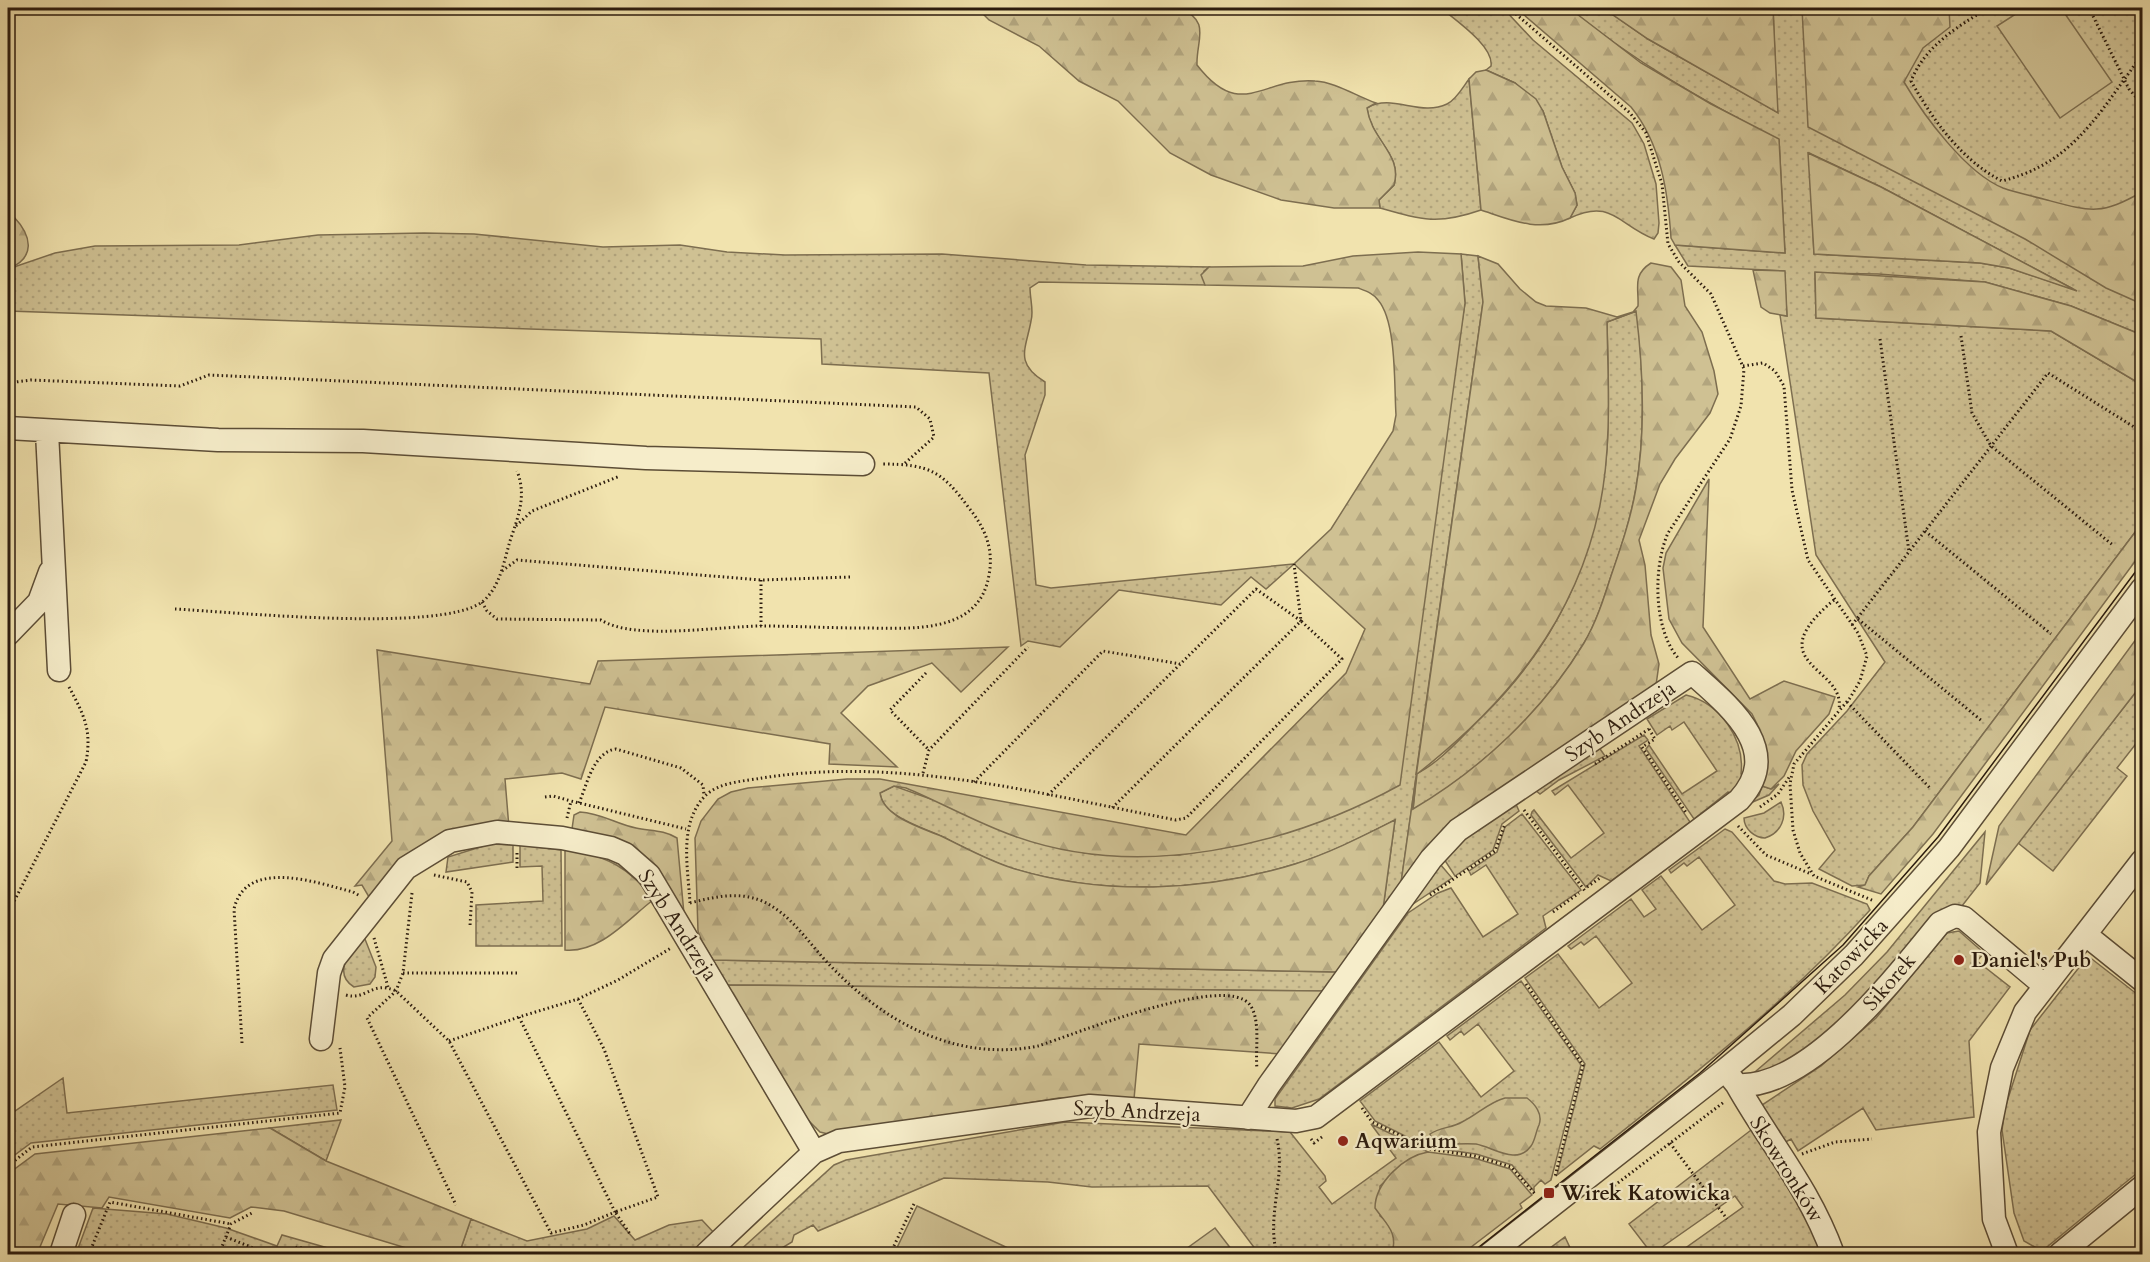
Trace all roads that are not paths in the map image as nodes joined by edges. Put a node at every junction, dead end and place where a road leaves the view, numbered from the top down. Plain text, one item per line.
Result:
1 (8, 428) edge
2 (47, 432) junction
3 (863, 464) road end
4 (54, 562) junction
5 (2142, 589) edge
6 (8, 634) edge
7 (59, 670) road end
8 (2142, 861) edge
9 (2086, 935) junction
10 (2142, 981) edge
11 (2044, 986) junction
12 (330, 1043) road end
13 (1734, 1082) junction
14 (1248, 1118) junction
15 (814, 1152) junction
16 (2142, 1187) edge
17 (74, 1215) dead end
18 (61, 1254) edge
19 (706, 1254) edge
20 (1490, 1254) edge
21 (1833, 1254) edge
22 (2007, 1254) edge
23 (2060, 1254) edge

1 - 2 street
2 - 3 street
2 - 4 street
4 - 6 street
4 - 7 street
5 - 13 street, Katowicka
8 - 9 street
9 - 10 street
9 - 11 street
11 - 13 street, Sikorek
11 - 22 street
12 - 15 street, Szyb Andrzeja
13 - 20 street, Katowicka
13 - 21 street, Skowronków
14 - 14 street, Szyb Andrzeja
14 - 15 street, Szyb Andrzeja
15 - 19 street, Szyb Andrzeja
16 - 23 street
17 - 18 street

